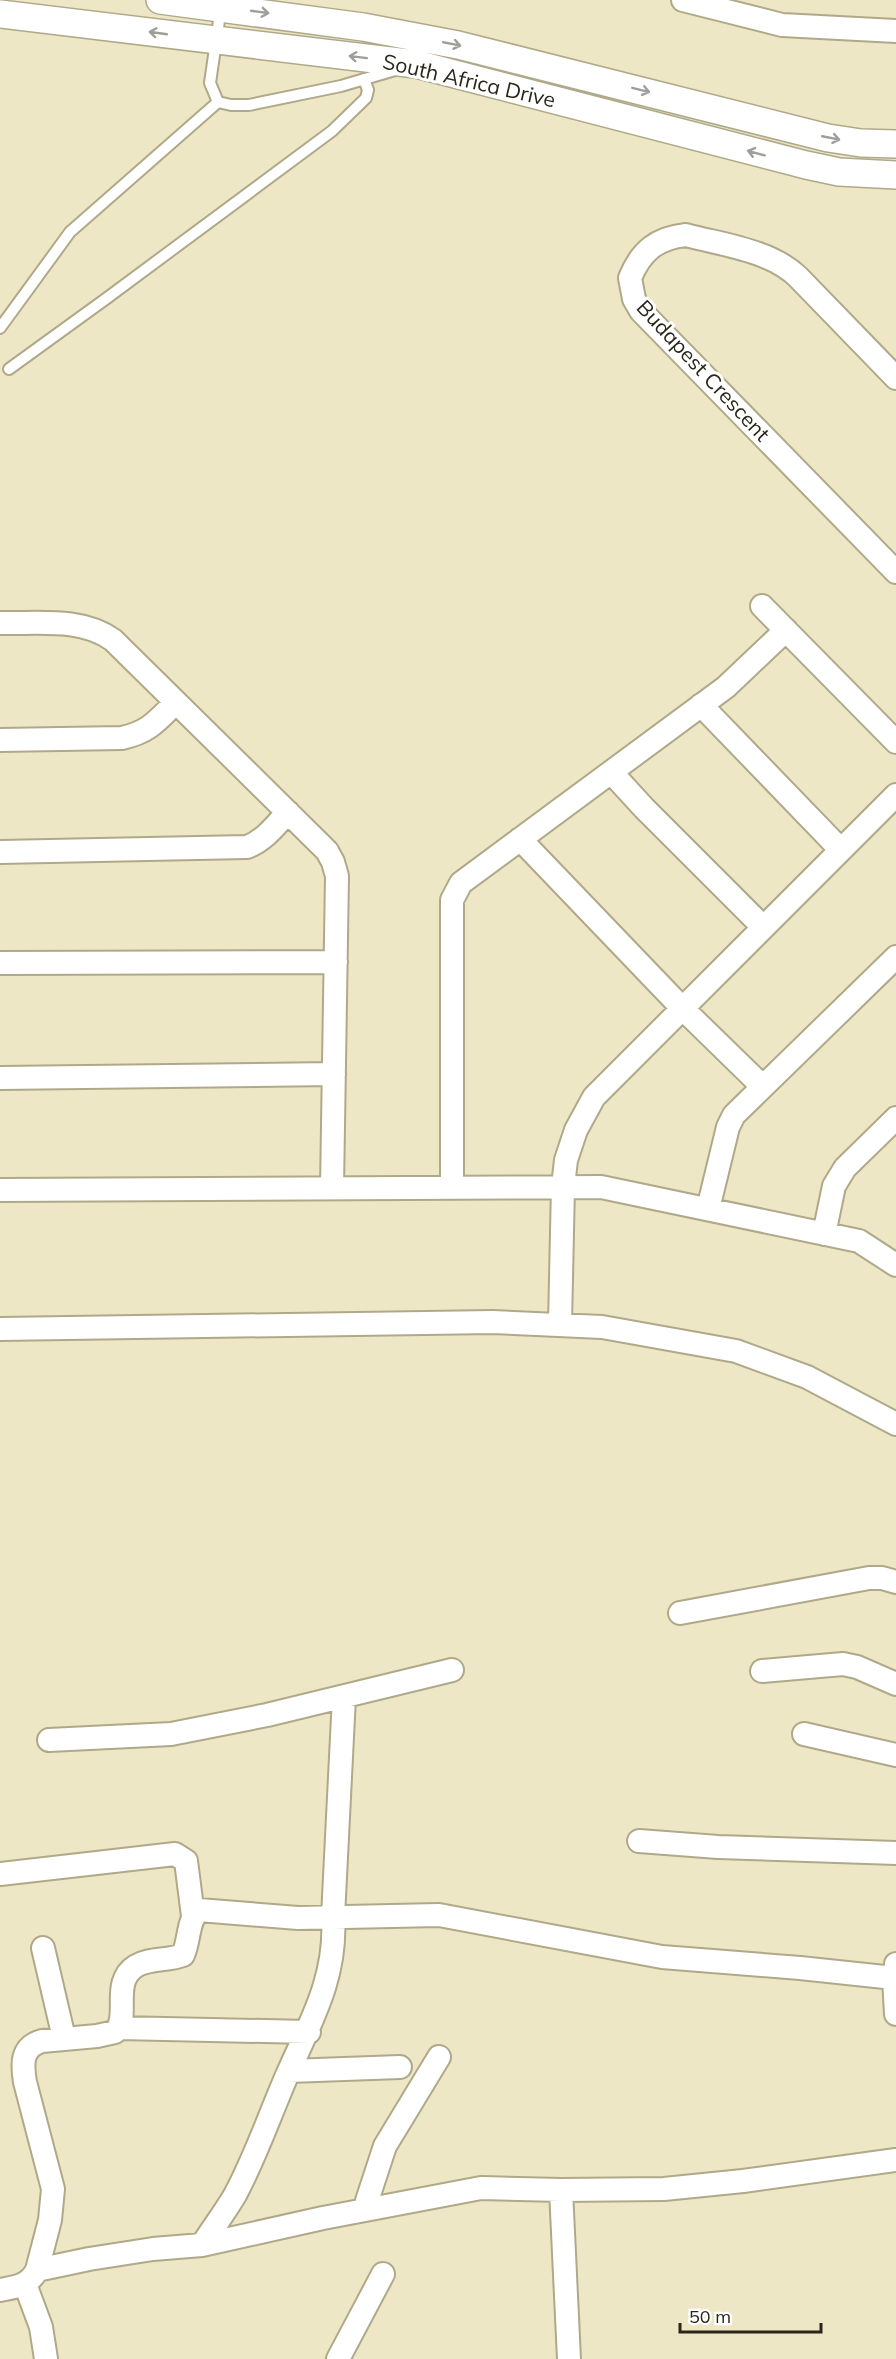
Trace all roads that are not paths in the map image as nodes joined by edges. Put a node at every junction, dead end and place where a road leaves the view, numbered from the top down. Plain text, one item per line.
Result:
1 (160, 0) edge
2 (683, 0) edge
3 (220, 3) edge
4 (0, 14) edge
5 (896, 32) edge
6 (216, 41) junction
7 (416, 64) junction
8 (364, 79) junction
9 (218, 102) junction
10 (896, 144) edge
11 (896, 175) edge
12 (0, 328) edge
13 (9, 369) dead end
14 (896, 378) edge
15 (896, 572) edge
16 (762, 606) dead end
17 (0, 623) edge
18 (786, 630) junction
19 (176, 702) junction
20 (701, 705) junction
21 (0, 740) edge
22 (896, 742) edge
23 (611, 772) junction
24 (896, 795) edge
25 (288, 812) junction
26 (519, 839) junction
27 (840, 849) junction
28 (0, 852) edge
29 (763, 927) junction
30 (896, 957) edge
31 (336, 962) junction
32 (0, 963) edge
33 (682, 1008) junction
34 (334, 1074) junction
35 (0, 1078) edge
36 (762, 1086) junction
37 (896, 1118) edge
38 (563, 1186) junction
39 (452, 1187) junction
40 (332, 1188) junction
41 (0, 1191) edge
42 (708, 1209) junction
43 (824, 1234) junction
44 (896, 1265) edge
45 (560, 1324) junction
46 (0, 1329) edge
47 (896, 1424) edge
48 (896, 1582) edge
49 (680, 1613) dead end
50 (452, 1670) dead end
51 (762, 1671) dead end
52 (896, 1684) edge
53 (344, 1696) junction
54 (804, 1734) dead end
55 (49, 1740) dead end
56 (896, 1755) edge
57 (639, 1841) dead end
58 (896, 1853) edge
59 (0, 1874) edge
60 (193, 1916) junction
61 (333, 1917) junction
62 (43, 1948) dead end
63 (895, 1971) edge
64 (896, 2014) edge
65 (119, 2028) junction
66 (309, 2032) junction
67 (64, 2038) junction
68 (439, 2057) dead end
69 (400, 2067) dead end
70 (289, 2071) junction
71 (896, 2160) edge
72 (561, 2190) junction
73 (364, 2210) junction
74 (202, 2245) junction
75 (383, 2274) dead end
76 (31, 2277) junction
77 (0, 2290) edge
78 (46, 2359) edge
79 (338, 2359) edge
80 (569, 2359) edge

1 - 3 street, South Africa Drive
2 - 5 street
3 - 6 lane
3 -> 10 street, South Africa Drive
6 -> 4 street, South Africa Drive
7 -> 6 street, South Africa Drive
6 - 9 lane
7 - 8 lane
11 -> 7 street, South Africa Drive
8 - 9 lane
8 - 13 lane
9 - 12 lane
14 - 15 street, Budapest Crescent
16 - 18 street
17 - 19 street
18 - 20 street
18 - 22 street
19 - 21 street
19 - 25 street
20 - 23 street
20 - 27 street
23 - 26 street
23 - 29 street
24 - 27 street
25 - 28 street
25 - 31 street
26 - 33 street
26 - 39 street
27 - 29 street
29 - 33 street
30 - 36 street
31 - 32 street
31 - 34 street
33 - 36 street
33 - 38 street
34 - 35 street
34 - 40 street
36 - 42 street
37 - 43 street
38 - 39 street
38 - 42 street
38 - 45 street
39 - 40 street
40 - 41 street
42 - 43 street
43 - 44 street
45 - 46 street
45 - 47 street
48 - 49 street
50 - 53 street
51 - 52 street
53 - 55 street
53 - 61 street
54 - 56 street
57 - 58 street
59 - 60 street
60 - 61 street
60 - 65 street
61 - 63 street
61 - 66 street
62 - 67 street
63 - 64 street
65 - 66 street
65 - 67 street
66 - 70 street
67 - 76 street
68 - 73 street
69 - 70 street
70 - 74 street
71 - 72 street
72 - 73 street
72 - 80 street
73 - 74 street
74 - 76 street
75 - 79 street
76 - 77 street
76 - 78 street

